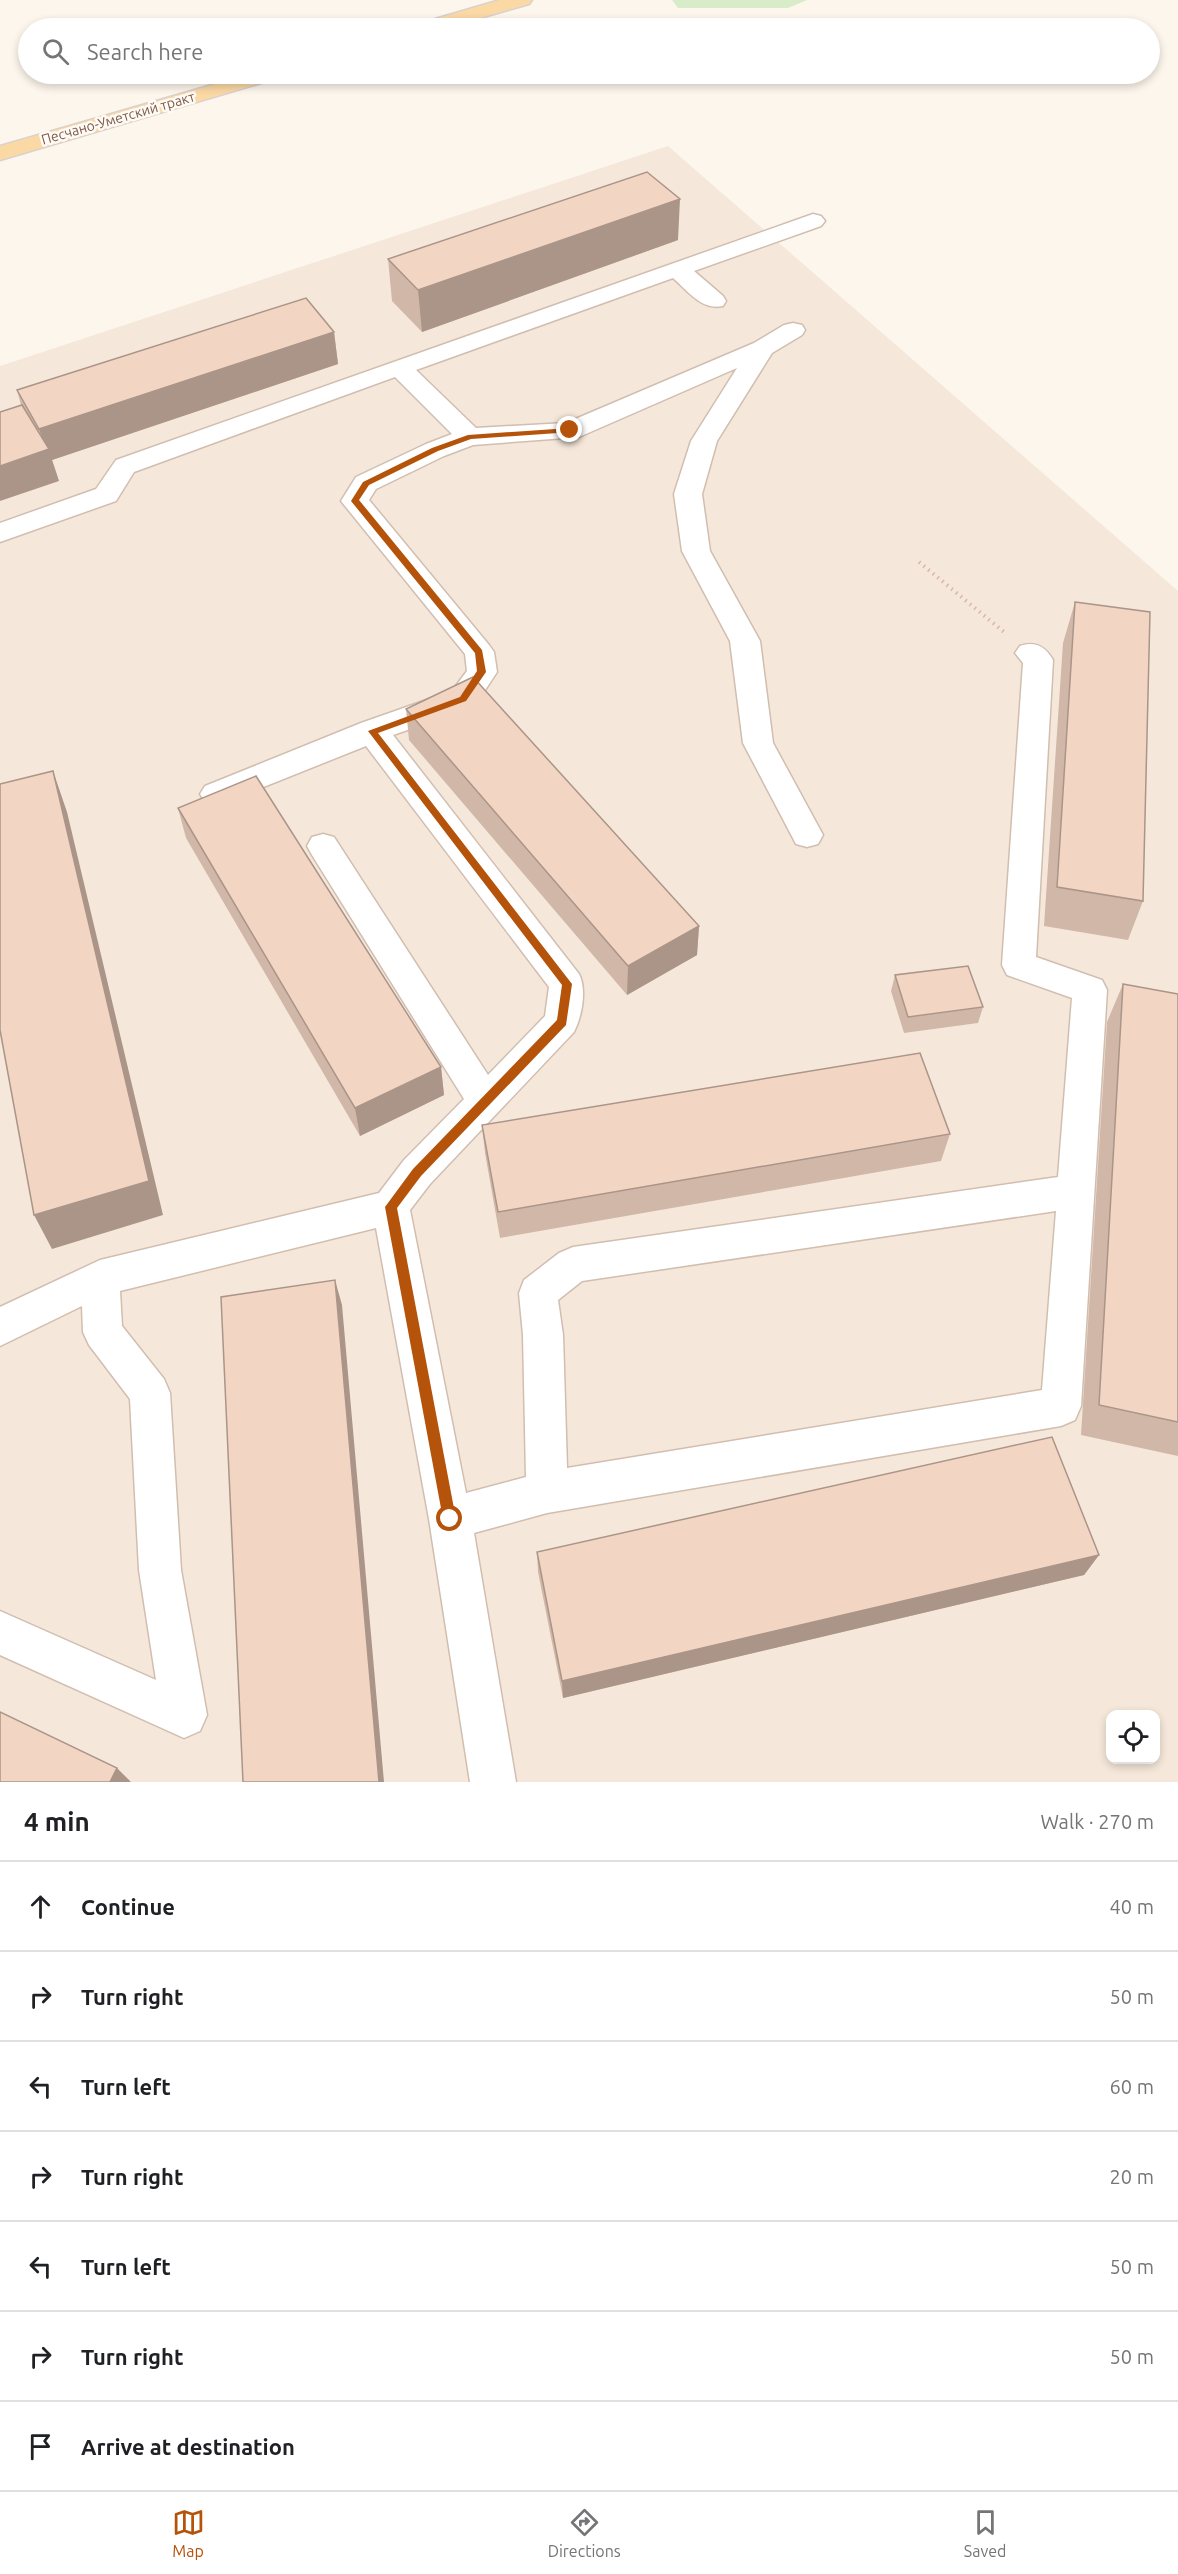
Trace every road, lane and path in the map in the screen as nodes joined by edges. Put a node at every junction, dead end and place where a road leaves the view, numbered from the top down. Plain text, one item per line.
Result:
1 (522, 0) edge
2 (459, 18) edge
3 (237, 84) edge
4 (0, 153) edge
5 (813, 221) dead end
6 (677, 269) junction
7 (714, 301) dead end
8 (793, 330) dead end
9 (763, 348) junction
10 (399, 367) junction
11 (470, 437) junction
12 (0, 533) edge
13 (919, 562) dead end
14 (1030, 653) joint
15 (372, 731) junction
16 (195, 802) edge
17 (807, 835) dead end
18 (323, 846) dead end
19 (486, 1102) junction
20 (1076, 1191) junction
21 (391, 1207) junction
22 (100, 1278) junction
23 (0, 1327) edge
24 (548, 1492) junction
25 (450, 1519) junction
26 (0, 1634) edge
27 (493, 1782) edge

1 - 2 main road
3 - 4 main road, Песчано-Уметский тракт
5 - 6 lane
6 - 7 lane
6 - 10 lane
8 - 9 lane
9 - 11 lane
9 - 17 lane
10 - 11 lane
10 - 12 lane
11 - 15 lane
13 - 14 path
14 - 20 lane
15 - 16 lane
15 - 19 lane
18 - 19 lane
19 - 21 lane
20 - 24 lane
20 - 24 lane
21 - 22 lane
21 - 25 lane
22 - 23 lane
22 - 26 lane
24 - 25 lane
25 - 27 lane

